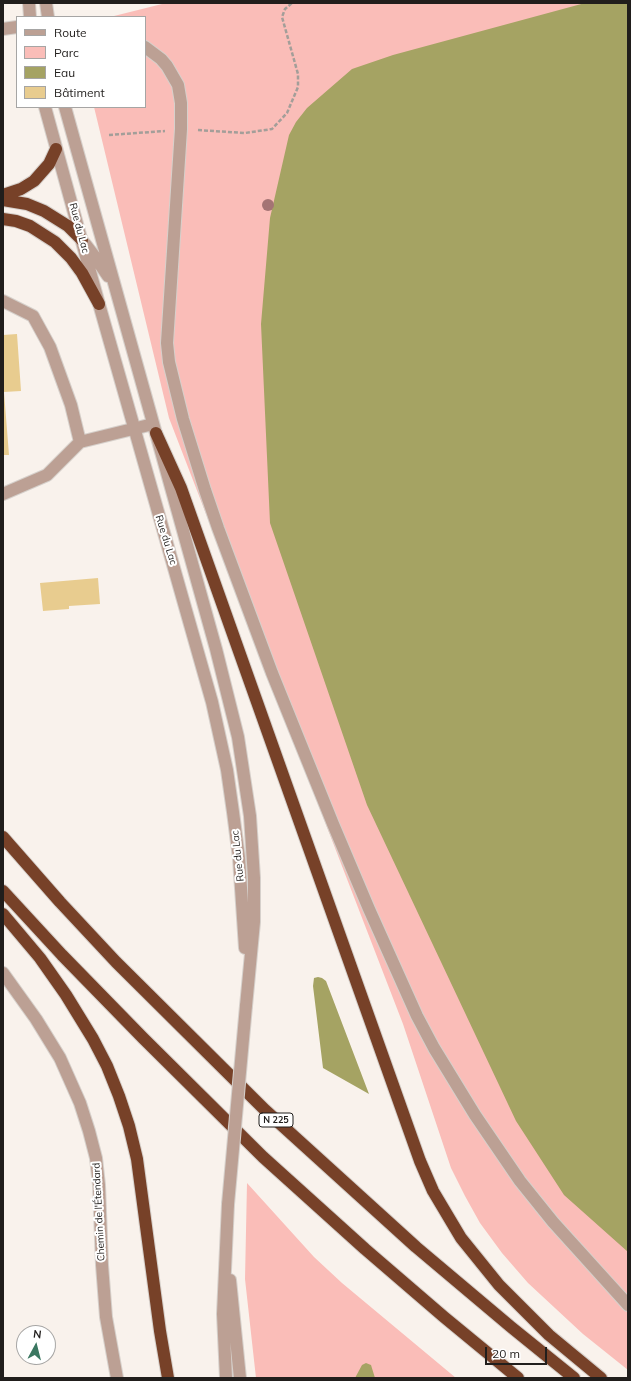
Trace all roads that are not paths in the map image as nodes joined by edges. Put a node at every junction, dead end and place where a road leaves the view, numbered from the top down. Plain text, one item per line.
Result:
1 (29, 3) edge
2 (46, 3) edge
3 (30, 16) edge
4 (48, 16) edge
5 (16, 27) edge
6 (3, 29) edge
7 (146, 48) edge
8 (45, 108) edge
9 (65, 108) edge
10 (56, 149) junction
11 (3, 195) edge
12 (3, 200) edge
13 (3, 219) edge
14 (82, 240) junction
15 (115, 289) junction
16 (3, 301) edge
17 (99, 304) junction
18 (134, 428) junction
19 (155, 429) junction
20 (80, 442) junction
21 (3, 494) edge
22 (3, 838) edge
23 (3, 891) edge
24 (3, 914) edge
25 (3, 973) edge
26 (248, 981) junction
27 (226, 1255) junction
28 (628, 1305) edge
29 (468, 1337) junction
30 (117, 1378) edge
31 (168, 1378) edge
32 (226, 1378) edge
33 (240, 1378) edge
34 (504, 1378) edge
35 (518, 1378) edge
36 (574, 1378) edge
37 (601, 1378) edge

1 - 3 street
2 - 4 street
5 - 6 street
7 - 28 street
8 - 10 street, Rue du Lac
9 - 15 street, Rue du Lac
10 - 11 highway
10 - 14 street, Rue du Lac
12 - 14 highway
13 - 17 highway
14 - 15 street
14 - 17 street, Rue du Lac
15 - 19 street, Rue du Lac
16 - 20 street
17 - 18 street, Rue du Lac
18 - 19 street
18 - 20 street
18 - 26 street, Rue du Lac
19 - 26 street, Rue du Lac
19 - 37 highway
20 - 21 street
22 - 36 highway, N 225
23 - 29 highway
24 - 31 highway
25 - 30 street, Chemin de l'Étendard
26 - 27 street, Rue du Lac, bridge
27 - 32 street
27 - 33 street
29 - 34 highway
29 - 35 highway

